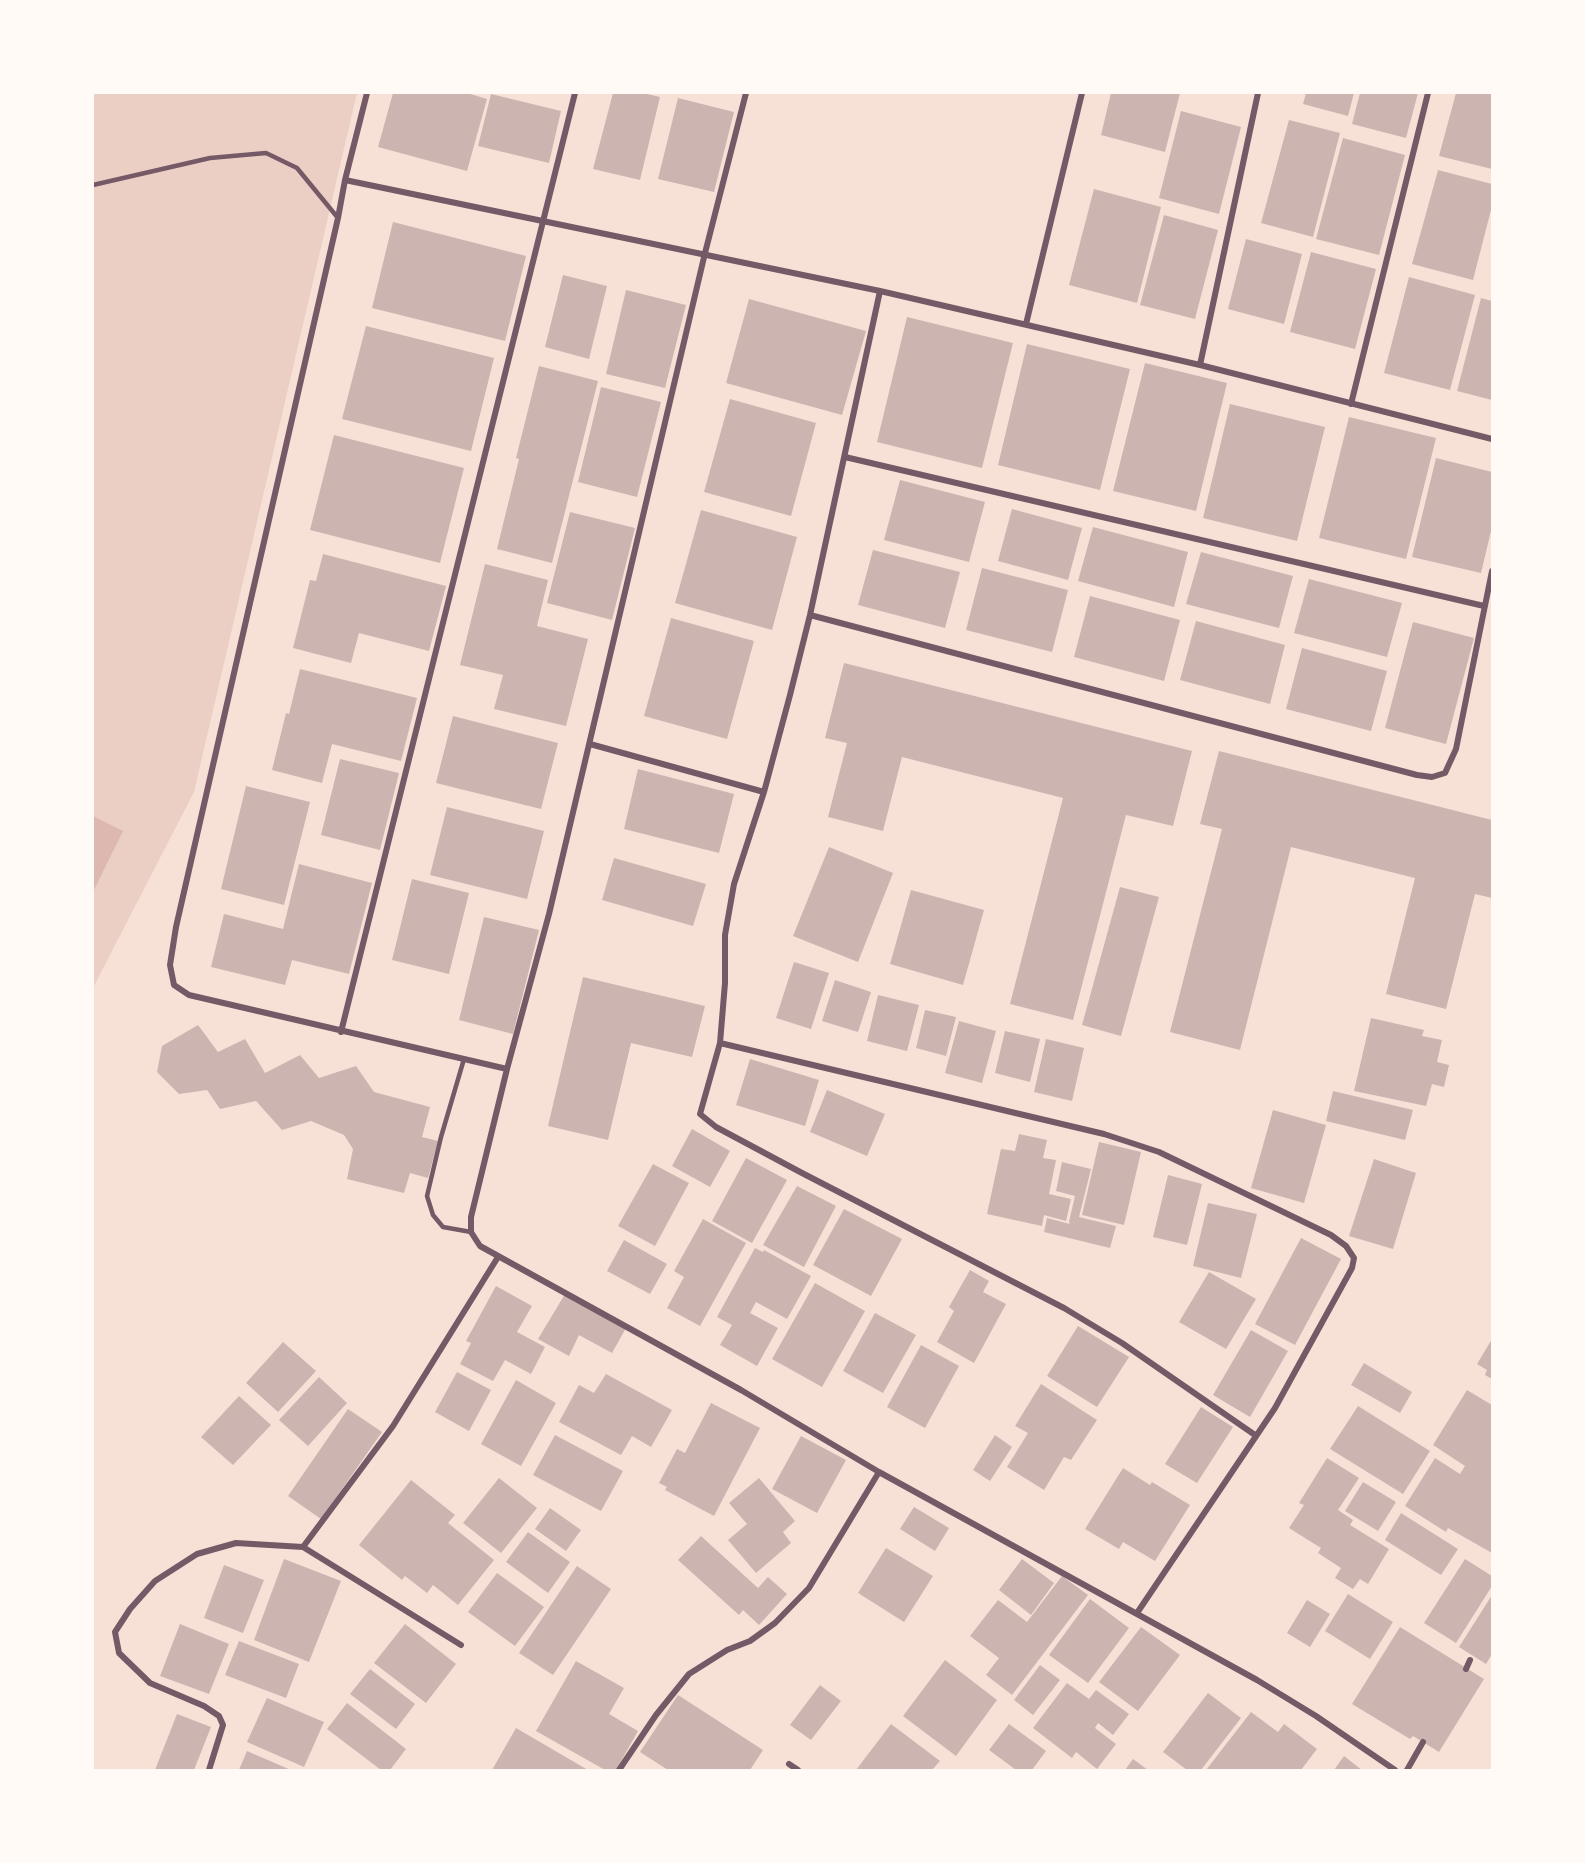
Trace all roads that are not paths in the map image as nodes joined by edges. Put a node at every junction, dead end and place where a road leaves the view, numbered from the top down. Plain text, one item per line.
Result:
1 (368, 93) edge
2 (575, 93) edge
3 (747, 93) edge
4 (1082, 93) edge
5 (1258, 93) edge
6 (1428, 93) edge
7 (345, 180) junction
8 (93, 185) edge
9 (338, 219) junction
10 (542, 222) junction
11 (705, 253) junction
12 (880, 291) junction
13 (1026, 324) junction
14 (1200, 365) junction
15 (1351, 404) junction
16 (1492, 439) edge
17 (845, 457) junction
18 (1492, 571) edge
19 (1484, 606) junction
20 (810, 615) junction
21 (590, 744) junction
22 (764, 792) junction
23 (341, 1032) junction
24 (720, 1043) junction
25 (464, 1059) junction
26 (507, 1069) junction
27 (471, 1232) junction
28 (498, 1257) junction
29 (1256, 1435) junction
30 (879, 1472) junction
31 (303, 1547) junction
32 (1137, 1613) junction
33 (461, 1645) dead end
34 (1470, 1660) dead end
35 (1466, 1669) dead end
36 (1423, 1742) dead end
37 (789, 1764) dead end
38 (209, 1770) edge
39 (619, 1770) edge
40 (798, 1770) edge
41 (1395, 1770) edge
42 (1407, 1770) edge

1 - 7 street
2 - 10 street
3 - 11 street
4 - 13 street
5 - 14 street
6 - 15 street
7 - 9 street
7 - 10 street
8 - 9 lane
9 - 23 street
10 - 11 street
10 - 23 street
11 - 12 street
11 - 21 street
12 - 13 street
12 - 17 street
13 - 14 street
14 - 15 street
15 - 16 street
17 - 19 street
17 - 20 street
18 - 19 street
19 - 20 street
20 - 22 street
21 - 22 street
21 - 26 street
22 - 24 street
23 - 25 street
24 - 29 street
24 - 29 street
25 - 26 street
25 - 27 lane
26 - 27 street
27 - 28 street
28 - 30 street
28 - 31 street
29 - 32 street
30 - 32 street
30 - 39 street
31 - 33 street
31 - 38 street
32 - 41 street
34 - 35 street
36 - 42 street
37 - 40 street

